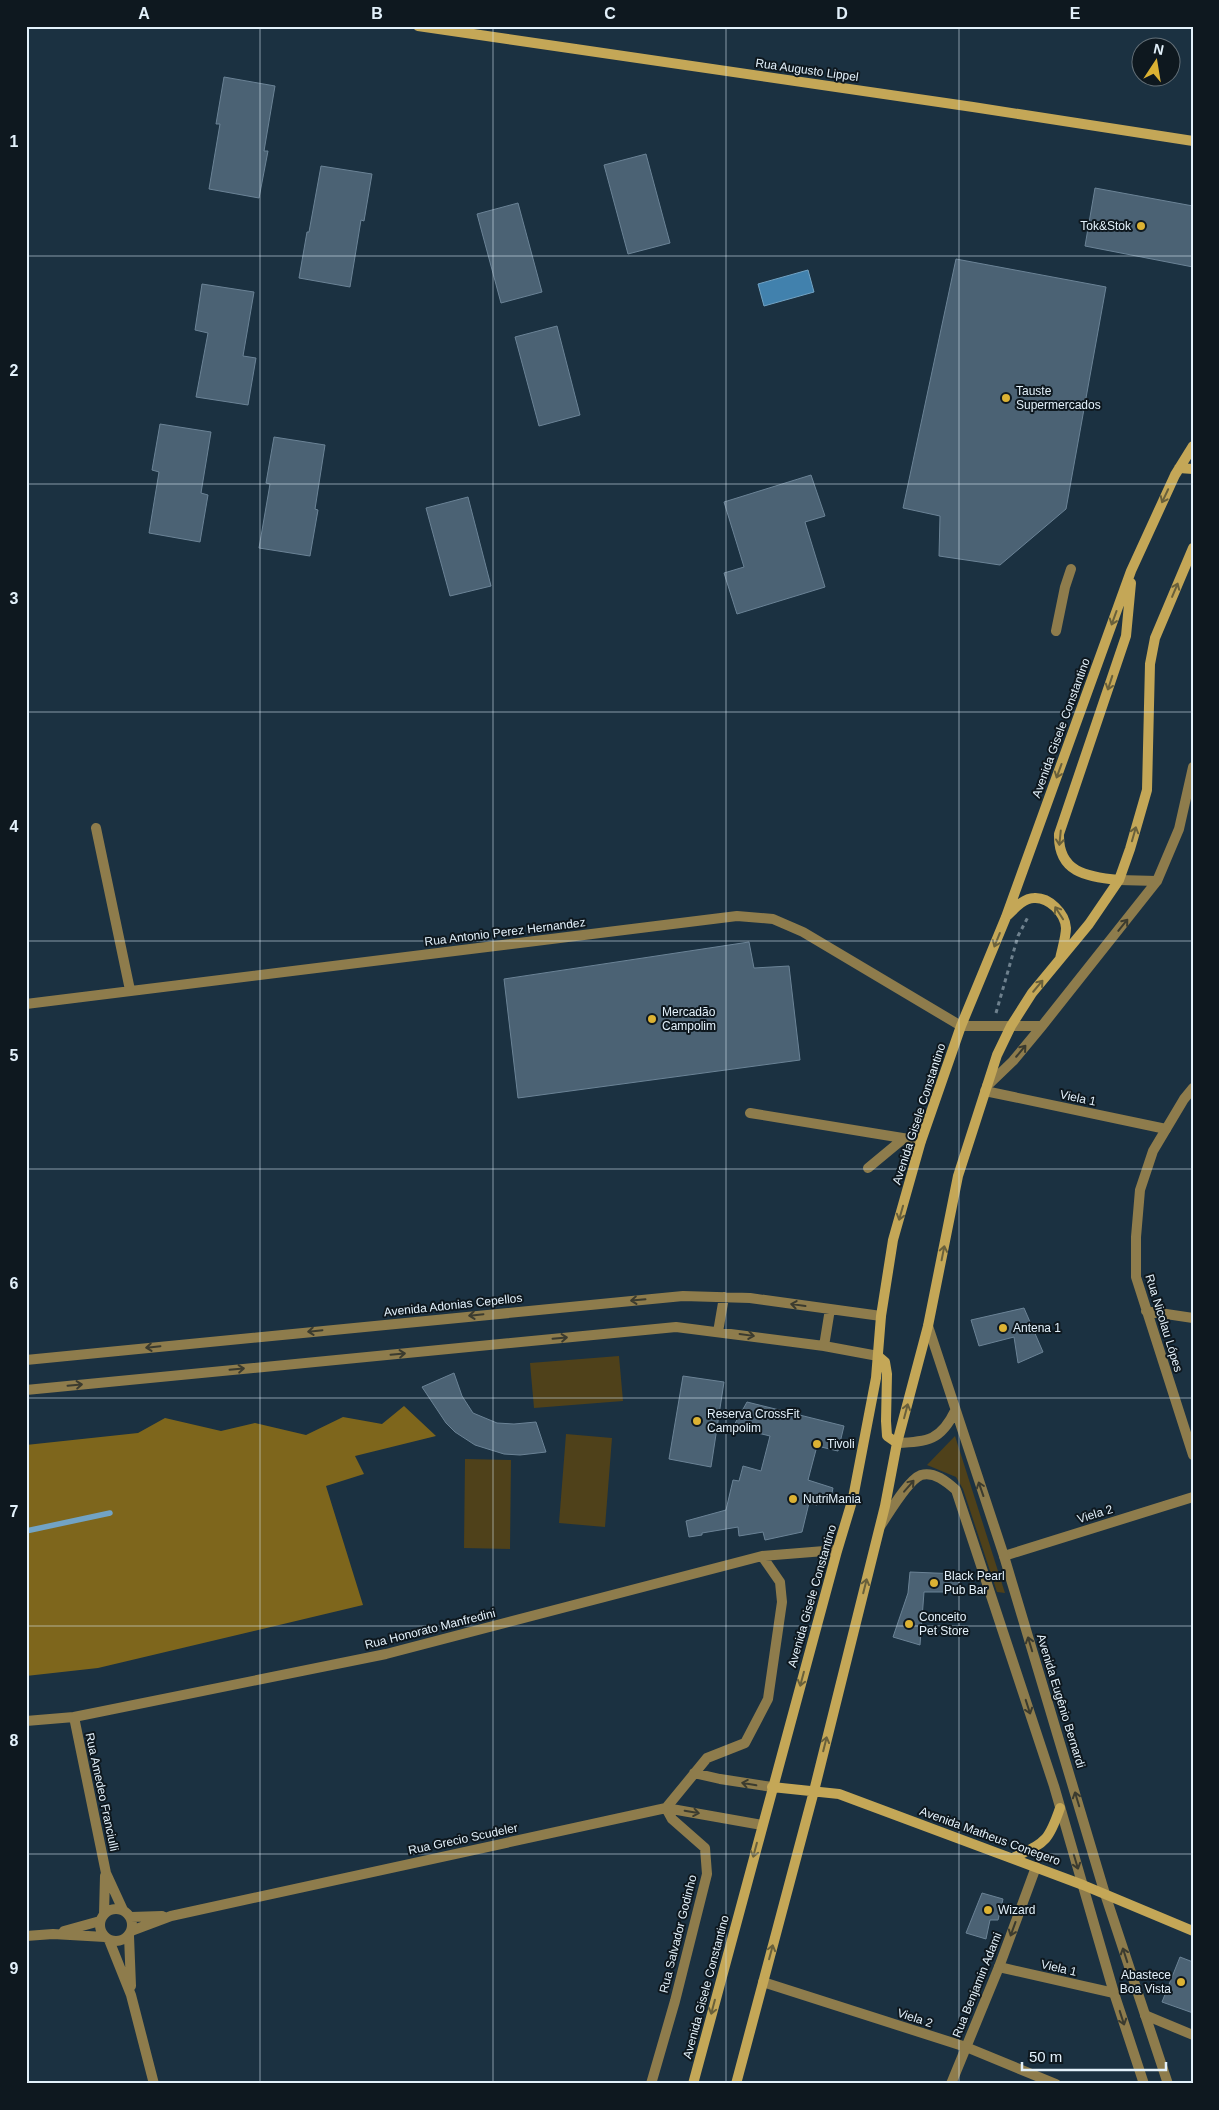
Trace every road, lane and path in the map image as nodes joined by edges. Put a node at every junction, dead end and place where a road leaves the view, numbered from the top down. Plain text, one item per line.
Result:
1 (418, 26) edge
2 (1193, 141) edge
3 (1193, 446) edge
4 (1179, 468) junction
5 (1193, 469) edge
6 (1193, 548) edge
7 (1133, 568) junction
8 (1071, 569) dead end
9 (1056, 631) dead end
10 (1193, 767) edge
11 (96, 828) dead end
12 (1119, 880) junction
13 (1157, 881) junction
14 (1029, 915) dead end
15 (1006, 917) junction
16 (1060, 960) junction
17 (130, 990) junction
18 (26, 1004) edge
19 (961, 1026) junction
20 (1011, 1026) junction
21 (1042, 1026) junction
22 (992, 1027) junction
23 (1193, 1088) edge
24 (986, 1089) junction
25 (750, 1112) dead end
26 (1166, 1129) junction
27 (903, 1139) junction
28 (921, 1142) junction
29 (868, 1168) dead end
30 (724, 1297) junction
31 (830, 1309) junction
32 (1146, 1311) junction
33 (881, 1316) junction
34 (1193, 1318) edge
35 (928, 1326) junction
36 (718, 1332) junction
37 (824, 1346) junction
38 (878, 1356) junction
39 (26, 1360) edge
40 (26, 1390) edge
41 (955, 1411) junction
42 (897, 1443) junction
43 (1193, 1454) edge
44 (1193, 1497) edge
45 (880, 1525) junction
46 (837, 1550) junction
47 (762, 1556) junction
48 (1004, 1556) junction
49 (74, 1717) junction
50 (26, 1721) edge
51 (694, 1773) junction
52 (772, 1787) junction
53 (814, 1791) junction
54 (666, 1808) junction
55 (1060, 1808) junction
56 (762, 1825) junction
57 (1013, 1858) junction
58 (1036, 1867) junction
59 (106, 1873) junction
60 (1083, 1885) junction
61 (1105, 1894) junction
62 (127, 1913) junction
63 (171, 1916) junction
64 (102, 1918) junction
65 (1193, 1931) edge
66 (53, 1934) junction
67 (130, 1934) junction
68 (26, 1936) edge
69 (107, 1938) junction
70 (999, 1967) junction
71 (763, 1982) junction
72 (1114, 1993) junction
73 (131, 1995) junction
74 (1145, 2015) junction
75 (1193, 2035) edge
76 (966, 2047) junction
77 (154, 2084) edge
78 (651, 2084) edge
79 (693, 2084) edge
80 (736, 2084) edge
81 (951, 2084) edge
82 (1056, 2084) edge
83 (1144, 2084) edge
84 (1168, 2084) edge

1 - 2 main road, Rua Augusto Lippel
3 - 4 main road, Avenida Gisele Constantino
4 - 5 main road
4 -> 7 main road, Avenida Gisele Constantino
12 -> 6 main road
7 -> 12 main road
7 -> 15 main road, Avenida Gisele Constantino
8 - 9 street
10 - 13 street
11 - 17 street
12 - 13 street
12 - 16 main road
21 -> 13 street
14 - 22 path
16 -> 15 main road
15 -> 19 main road, Avenida Gisele Constantino
20 -> 16 main road
17 - 18 street, Rua Antonio Perez Hernandez
17 - 19 street, Rua Antonio Perez Hernandez
19 - 22 street
19 - 28 main road, Avenida Gisele Constantino
20 - 21 street
20 - 22 street
20 - 24 main road
24 -> 21 street
23 - 26 street, Rua Nicolau Lópes
24 - 26 street, Viela 1
35 -> 24 main road
25 - 27 street
26 - 32 street, Rua Nicolau Lópes
27 - 28 street
27 - 29 street
28 -> 33 main road, Avenida Gisele Constantino
31 -> 30 street, Avenida Adonias Cepellos
30 - 36 street
30 -> 39 street, Avenida Adonias Cepellos
31 - 33 street, Avenida Adonias Cepellos
31 - 37 street
32 - 34 street
32 - 43 street, Rua Nicolau Lópes
33 - 38 main road, Avenida Gisele Constantino
35 - 41 street, Avenida Eugênio Bernardi
42 -> 35 main road
36 -> 37 street
40 -> 36 street
37 - 38 street
38 - 42 main road
38 - 46 main road, Avenida Gisele Constantino
41 - 42 street
48 -> 41 street, Avenida Eugênio Bernardi
42 - 45 main road
44 - 48 street, Viela 2
53 -> 45 main road
45 -> 55 street
46 - 47 street, Rua Honorato Manfredini
46 -> 52 main road, Avenida Gisele Constantino
47 - 49 street, Rua Honorato Manfredini
47 - 51 street
61 -> 48 street, Avenida Eugênio Bernardi
49 - 50 street, Rua Honorato Manfredini
49 - 59 street, Rua Amedeo Franciulli
52 -> 51 street
51 - 54 street
52 - 53 main road, Avenida Matheus Conegero
52 - 56 main road, Avenida Gisele Constantino
53 - 57 main road, Avenida Matheus Conegero
71 -> 53 main road
54 -> 56 street, Rua Grecio Scudeler
54 - 63 street, Rua Grecio Scudeler
54 - 78 street, Rua Salvador Godinho
55 - 57 main road
55 -> 60 street
56 -> 79 main road, Avenida Gisele Constantino
57 - 58 main road, Avenida Matheus Conegero
58 - 60 main road, Avenida Matheus Conegero
58 -> 70 street, Rua Benjamin Adami
59 - 62 street, Rua Amedeo Franciulli
59 - 64 street, Rua Amedeo Franciulli
60 - 61 main road, Avenida Matheus Conegero
60 - 72 street
61 - 65 main road, Avenida Matheus Conegero
74 -> 61 street, Avenida Eugênio Bernardi
62 - 63 street, Rua Grecio Scudeler
62 - 64 street
62 - 67 street
63 - 67 street, Rua Grecio Scudeler
64 - 66 street
64 - 69 street
66 - 68 street
66 - 69 street
67 - 69 street
67 - 73 street
69 - 73 street
70 - 72 street, Viela 1
70 - 76 street, Rua Benjamin Adami
71 - 76 street, Viela 2
71 - 80 main road
72 -> 83 street
73 - 77 street
74 - 75 street
74 - 84 street, Avenida Eugênio Bernardi
76 - 81 street, Rua Benjamin Adami
76 - 82 street, Viela 2

